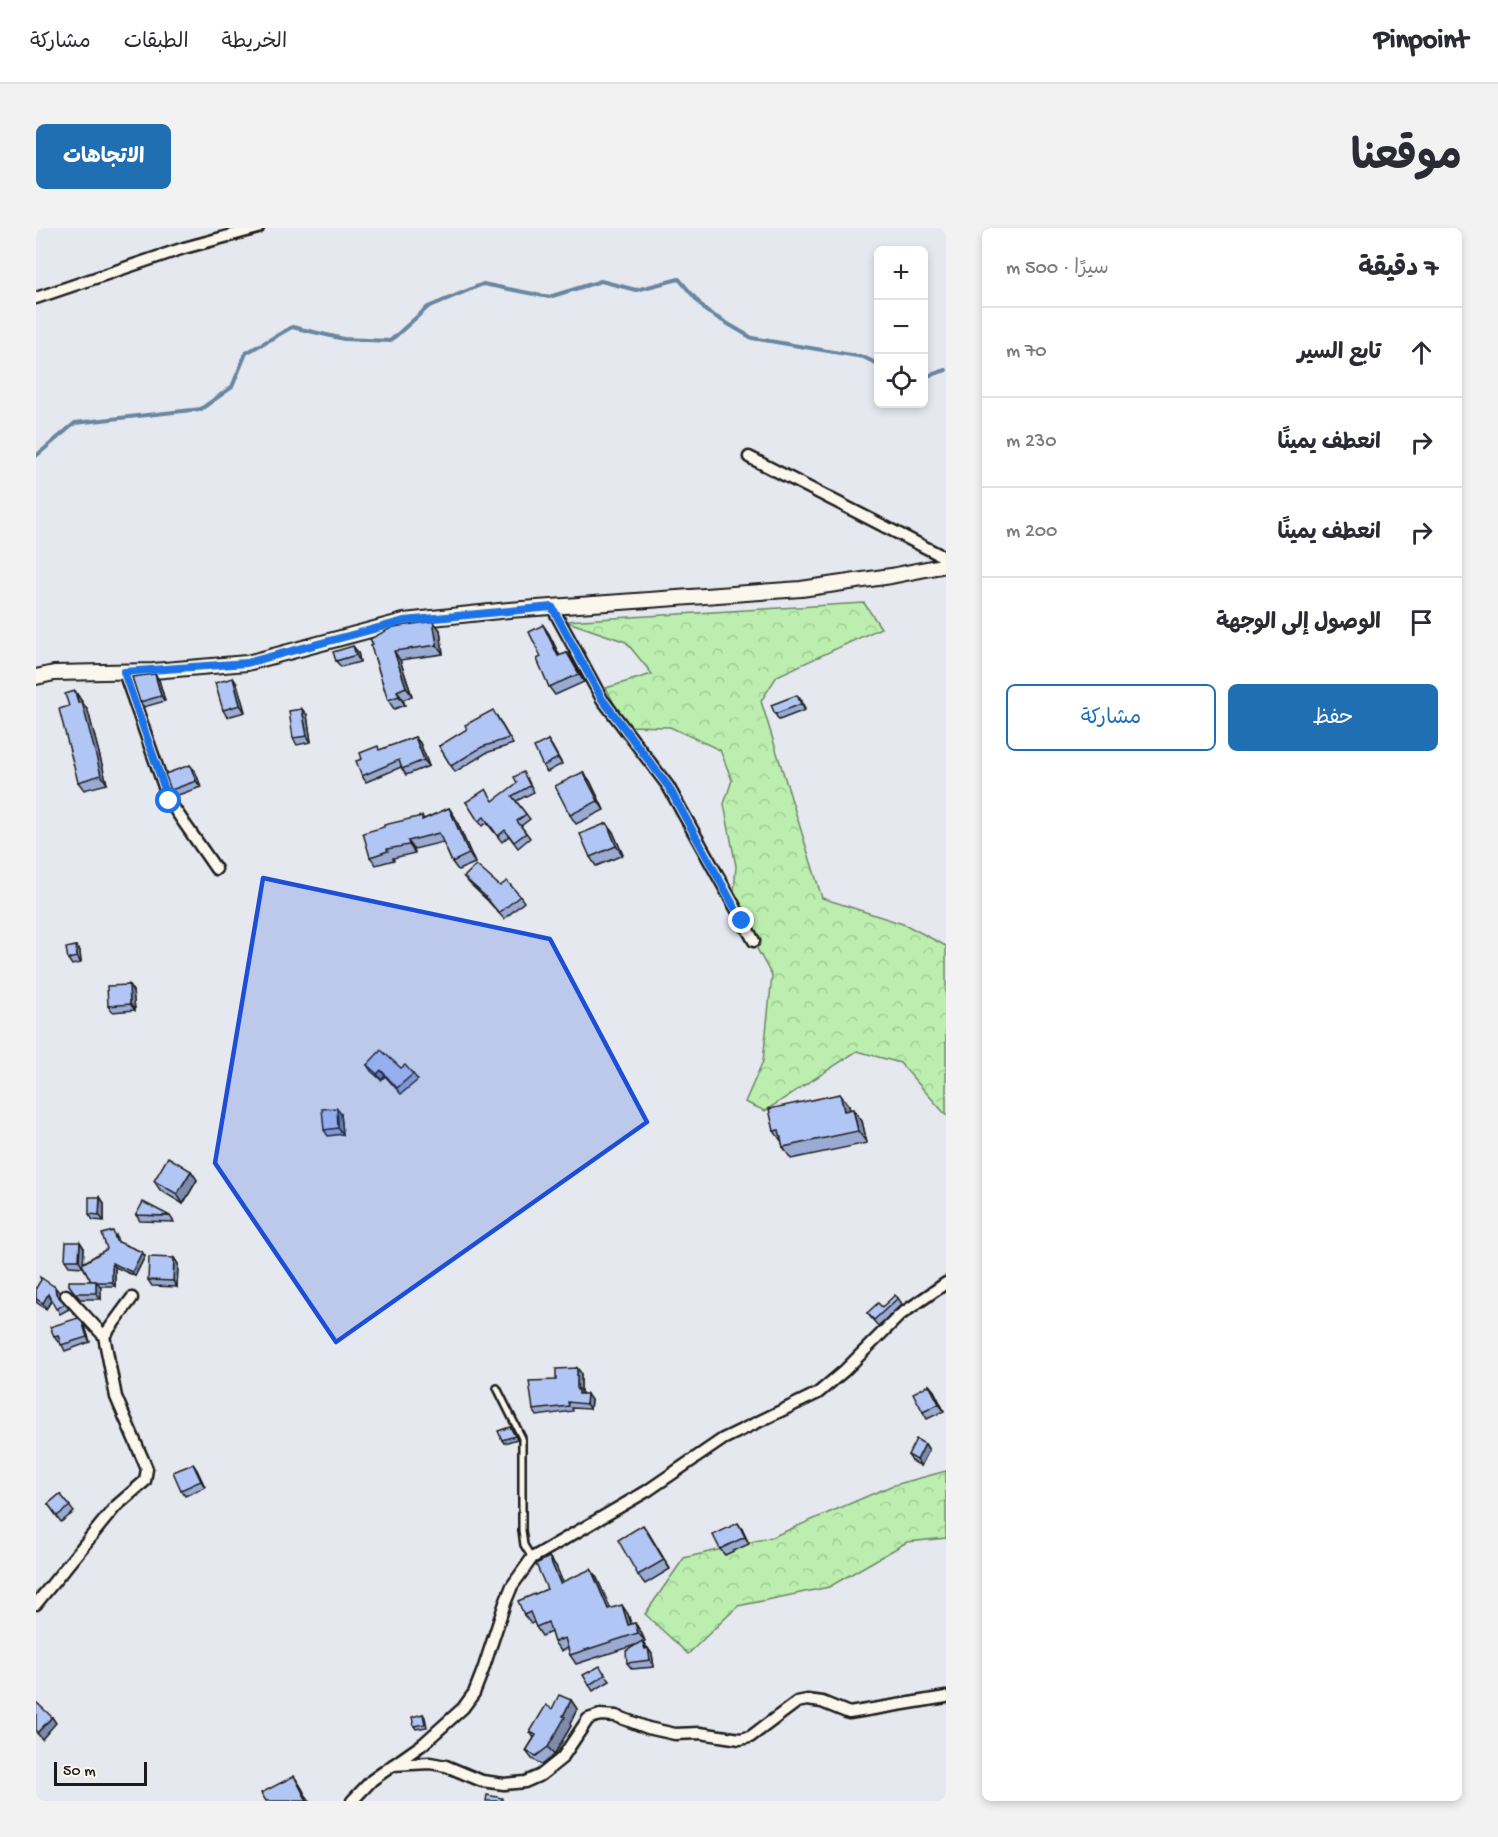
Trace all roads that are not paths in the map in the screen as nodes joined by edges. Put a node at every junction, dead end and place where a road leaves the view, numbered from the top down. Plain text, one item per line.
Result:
1 (258, 228) edge
2 (36, 298) edge
3 (749, 457) dead end
4 (946, 558) edge
5 (946, 565) edge
6 (552, 607) junction
7 (124, 672) junction
8 (36, 676) edge
9 (216, 869) dead end
10 (754, 941) dead end
11 (946, 1283) edge
12 (66, 1295) dead end
13 (132, 1298) dead end
14 (104, 1336) junction
15 (497, 1388) dead end
16 (532, 1558) junction
17 (36, 1604) edge
18 (946, 1697) edge
19 (393, 1765) junction
20 (352, 1801) edge

1 - 2 street
3 - 4 street
5 - 6 street
6 - 7 street
6 - 10 street
7 - 8 street
7 - 9 street
11 - 16 street
12 - 14 street
13 - 14 street
14 - 17 street
15 - 16 lane
16 - 19 street
18 - 19 street
19 - 20 street

